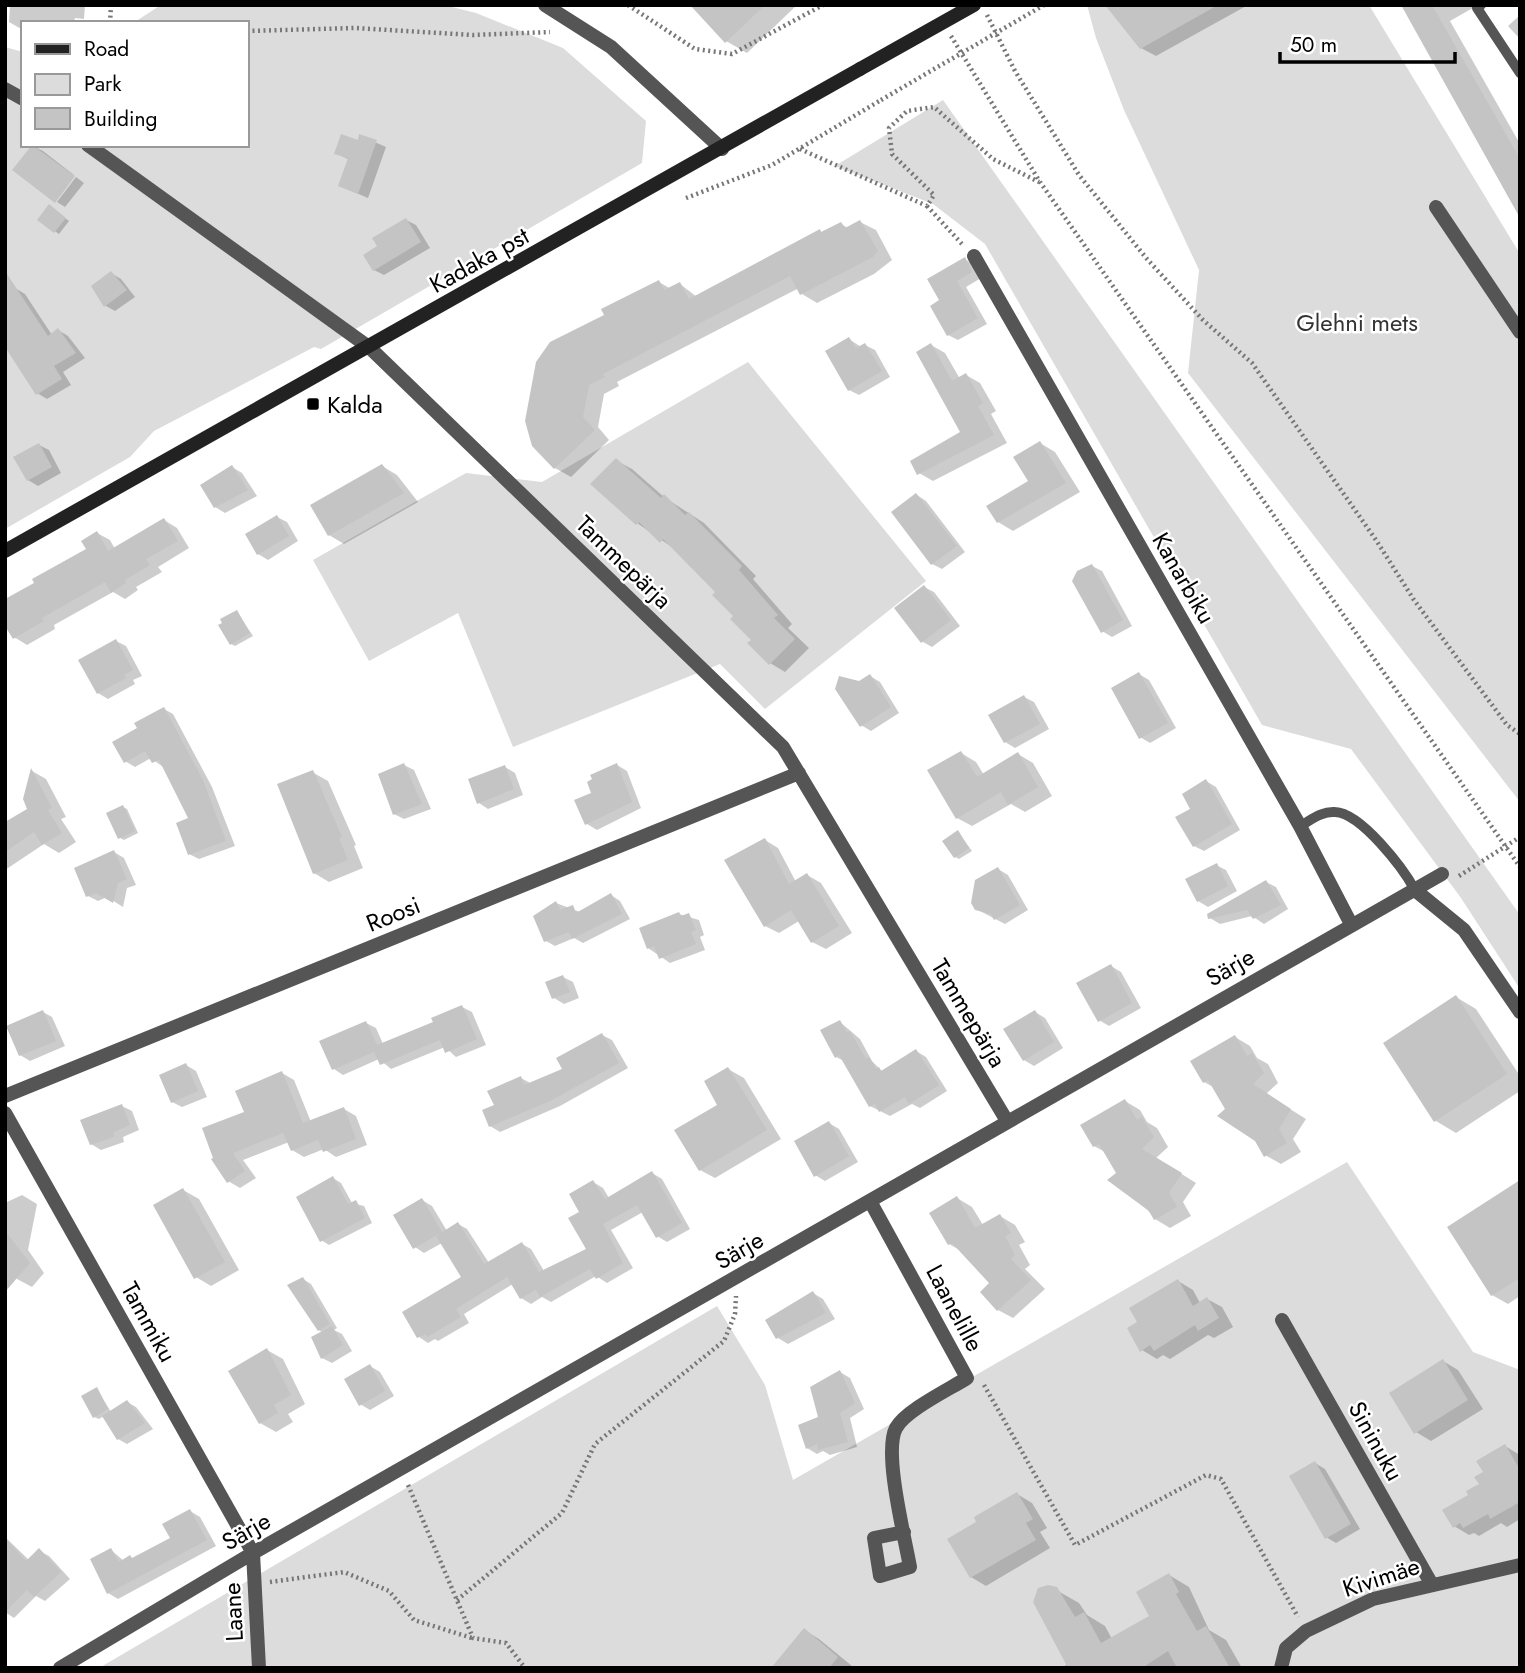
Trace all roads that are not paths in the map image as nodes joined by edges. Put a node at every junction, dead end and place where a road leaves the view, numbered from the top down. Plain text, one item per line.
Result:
1 (545, 5) edge
2 (974, 5) edge
3 (1481, 5) edge
4 (1520, 73) edge
5 (5, 89) edge
6 (21, 98) edge
7 (91, 147) edge
8 (722, 149) junction
9 (1436, 207) dead end
10 (974, 256) road end
11 (1520, 332) edge
12 (370, 348) junction
13 (5, 551) edge
14 (799, 773) junction
15 (1300, 826) junction
16 (1442, 874) road end
17 (1415, 890) junction
18 (1351, 924) junction
19 (1520, 1012) edge
20 (5, 1096) edge
21 (5, 1113) edge
22 (1007, 1121) junction
23 (870, 1201) junction
24 (1282, 1320) dead end
25 (904, 1532) dead end
26 (253, 1553) junction
27 (1520, 1566) edge
28 (1431, 1583) junction
29 (60, 1668) edge
30 (259, 1668) edge
31 (1281, 1668) edge

1 - 8 street
2 - 8 main road, Kadaka pst, bridge
3 - 4 lane
5 - 6 street
7 - 12 street, Tammepärja
8 - 12 main road, Kadaka pst
9 - 11 street
10 - 15 street, Kanarbiku
12 - 13 main road, Kadaka pst
12 - 14 street, Tammepärja
14 - 20 street, Roosi
14 - 22 street, Tammepärja
15 - 17 lane
15 - 18 street, Kanarbiku
16 - 17 street, Särje
17 - 18 street, Särje
17 - 19 street
18 - 22 street, Särje
21 - 26 street, Tammiku
22 - 23 street, Särje
23 - 25 street, Laanelille
23 - 26 street, Särje
24 - 28 street, Sininuku
26 - 29 street, Särje
26 - 30 street, Laane
27 - 28 street, Kivimäe
28 - 31 street, Kivimäe

